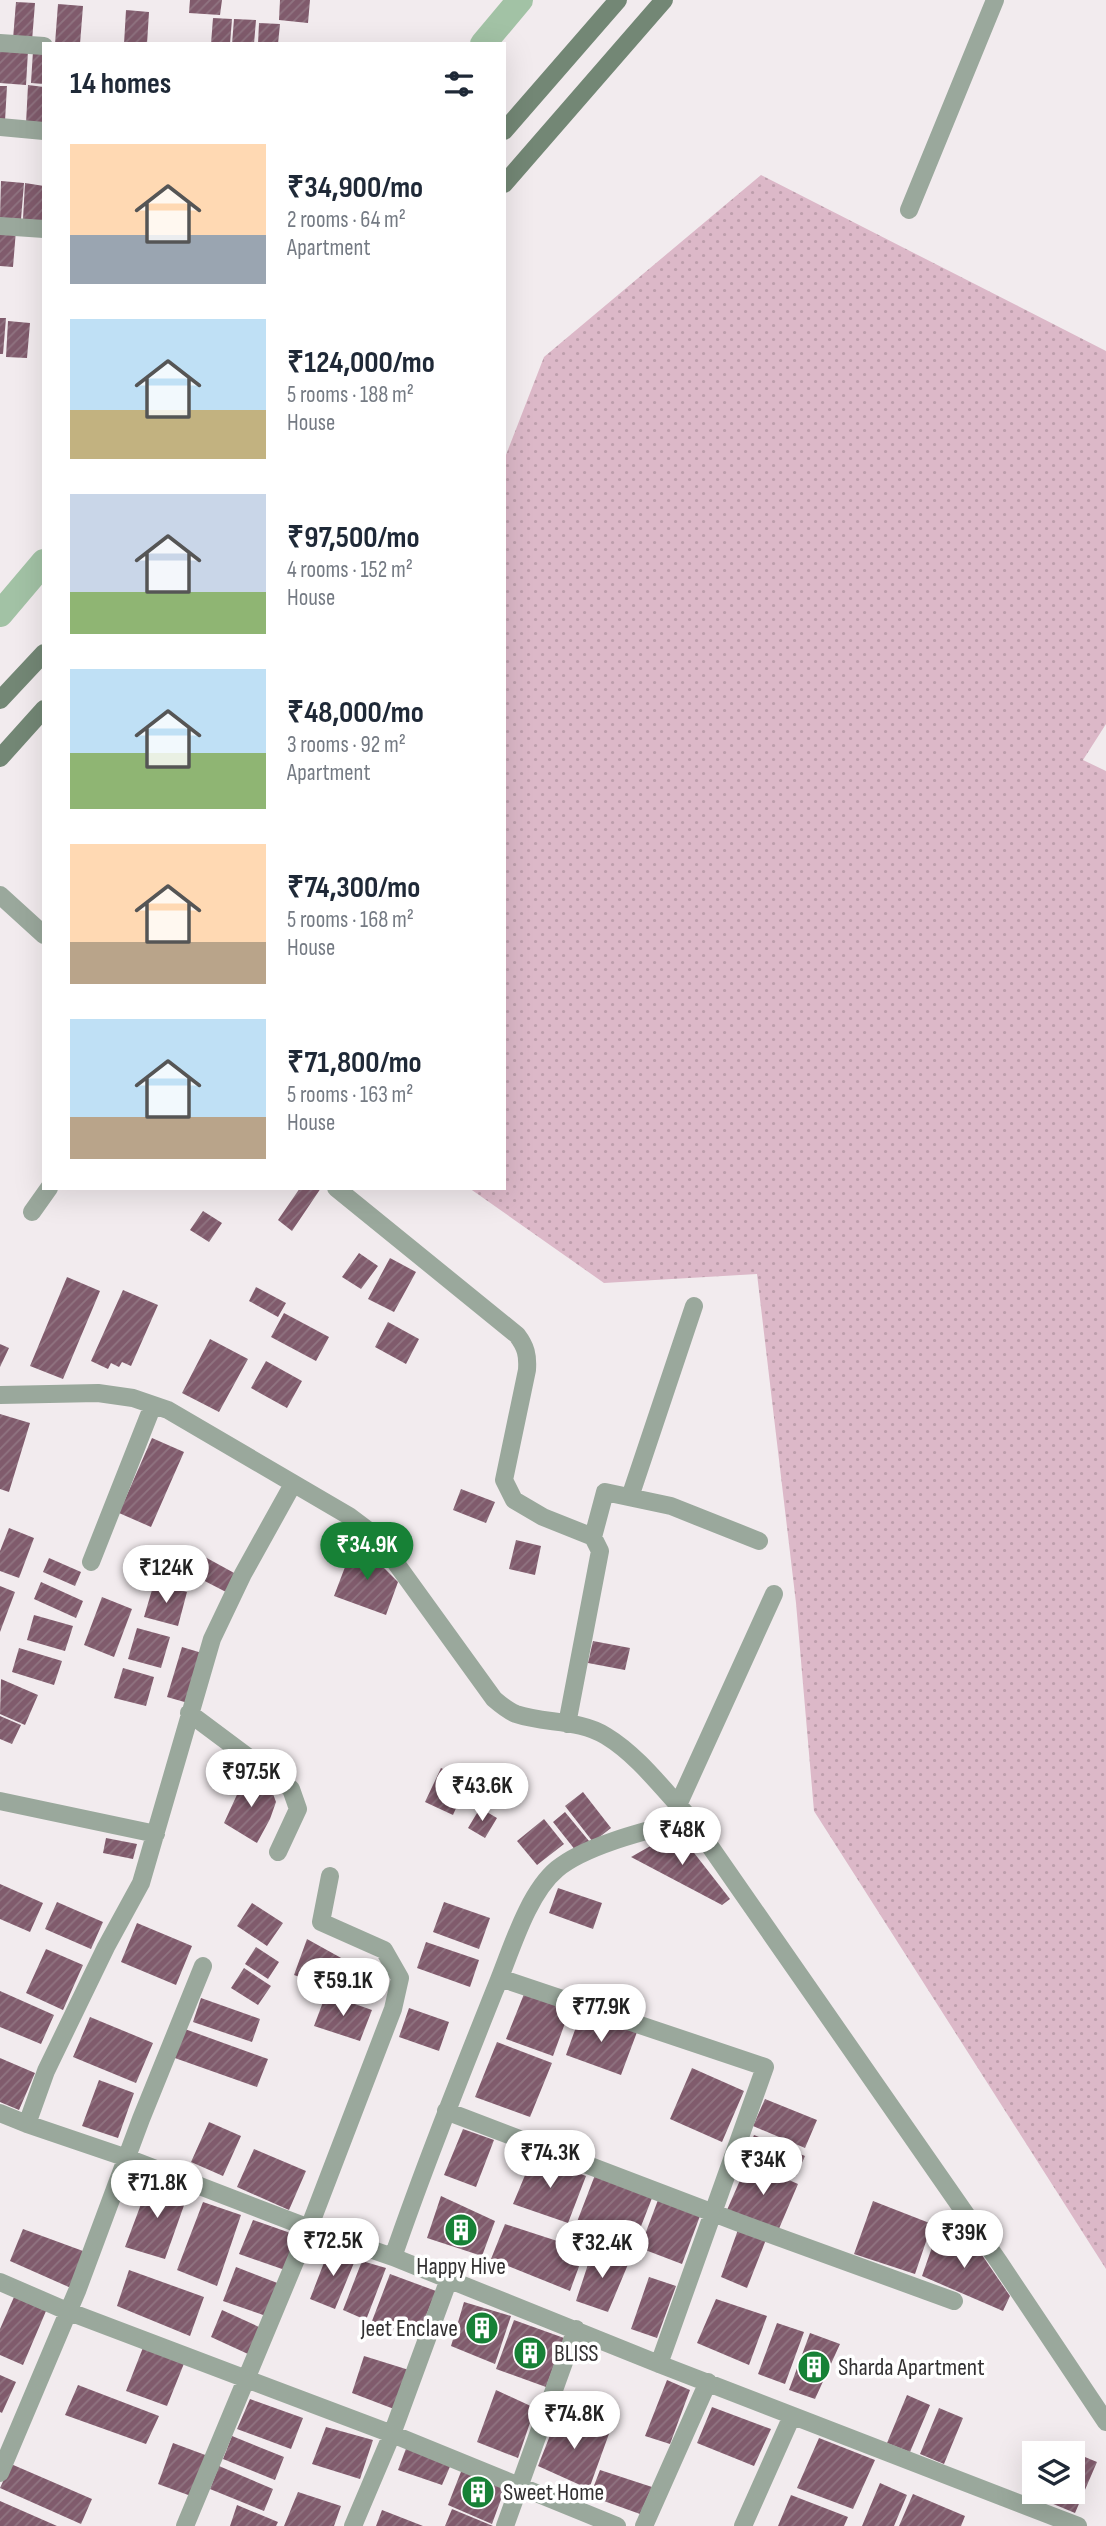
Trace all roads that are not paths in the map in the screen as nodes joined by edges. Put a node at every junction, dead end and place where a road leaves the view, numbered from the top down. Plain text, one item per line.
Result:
1 (618, 0) edge
2 (664, 0) edge
3 (995, 0) edge
4 (0, 43) edge
5 (42, 46) edge
6 (0, 127) edge
7 (506, 129) edge
8 (42, 131) edge
9 (506, 182) edge
10 (909, 210) dead end
11 (0, 226) edge
12 (42, 229) edge
13 (42, 655) edge
14 (0, 700) edge
15 (42, 711) edge
16 (0, 758) edge
17 (0, 895) edge
18 (42, 933) edge
19 (48, 1190) edge
20 (339, 1190) edge
21 (32, 1212) dead end
22 (694, 1306) dead end
23 (0, 1395) edge
24 (153, 1405) junction
25 (293, 1485) junction
26 (630, 1497) junction
27 (593, 1537) junction
28 (759, 1541) dead end
29 (91, 1562) dead end
30 (774, 1594) dead end
31 (189, 1713) junction
32 (567, 1724) junction
33 (0, 1801) edge
34 (678, 1805) junction
35 (691, 1819) junction
36 (156, 1834) junction
37 (278, 1852) dead end
38 (330, 1876) dead end
39 (204, 1966) dead end
40 (500, 1978) junction
41 (446, 2111) junction
42 (0, 2113) edge
43 (27, 2124) junction
44 (127, 2158) junction
45 (713, 2212) junction
46 (309, 2228) junction
47 (393, 2257) junction
48 (449, 2279) junction
49 (0, 2282) edge
50 (954, 2301) dead end
51 (66, 2311) junction
52 (576, 2329) junction
53 (659, 2364) junction
54 (247, 2378) junction
55 (708, 2382) junction
56 (792, 2416) junction
57 (1106, 2422) edge
58 (392, 2434) junction
59 (0, 2473) edge
60 (521, 2485) junction
61 (1057, 2523) edge
62 (185, 2526) edge
63 (353, 2526) edge
64 (505, 2526) edge
65 (617, 2526) edge
66 (644, 2526) edge
67 (743, 2526) edge
68 (1078, 2526) edge

1 - 7 main road
2 - 9 main road
3 - 10 street
4 - 5 street
6 - 8 street
11 - 12 street
13 - 14 main road
15 - 16 main road
17 - 18 street
19 - 21 street
20 - 27 street
22 - 26 street
23 - 24 street
24 - 25 street
24 - 29 street
25 - 31 street
25 - 32 street
26 - 27 street
26 - 28 street
27 - 32 street
30 - 34 street
31 - 36 street
31 - 37 street
32 - 34 street
33 - 36 street
34 - 35 street
35 - 40 street
35 - 57 street
36 - 43 street
38 - 46 street
39 - 44 street
40 - 41 street
40 - 45 street
41 - 45 street
41 - 47 street
42 - 43 street
43 - 44 street
44 - 46 street
44 - 51 street
45 - 50 street
45 - 53 street
46 - 47 street
46 - 54 street
47 - 48 street
48 - 52 street
48 - 58 street
49 - 51 street
51 - 54 street
51 - 59 street
52 - 53 street
52 - 60 street
53 - 55 street
54 - 58 street
54 - 62 street
55 - 56 street
55 - 66 street
56 - 61 street
56 - 67 street
58 - 60 street
58 - 63 street
60 - 64 street
60 - 65 street
61 - 68 street

